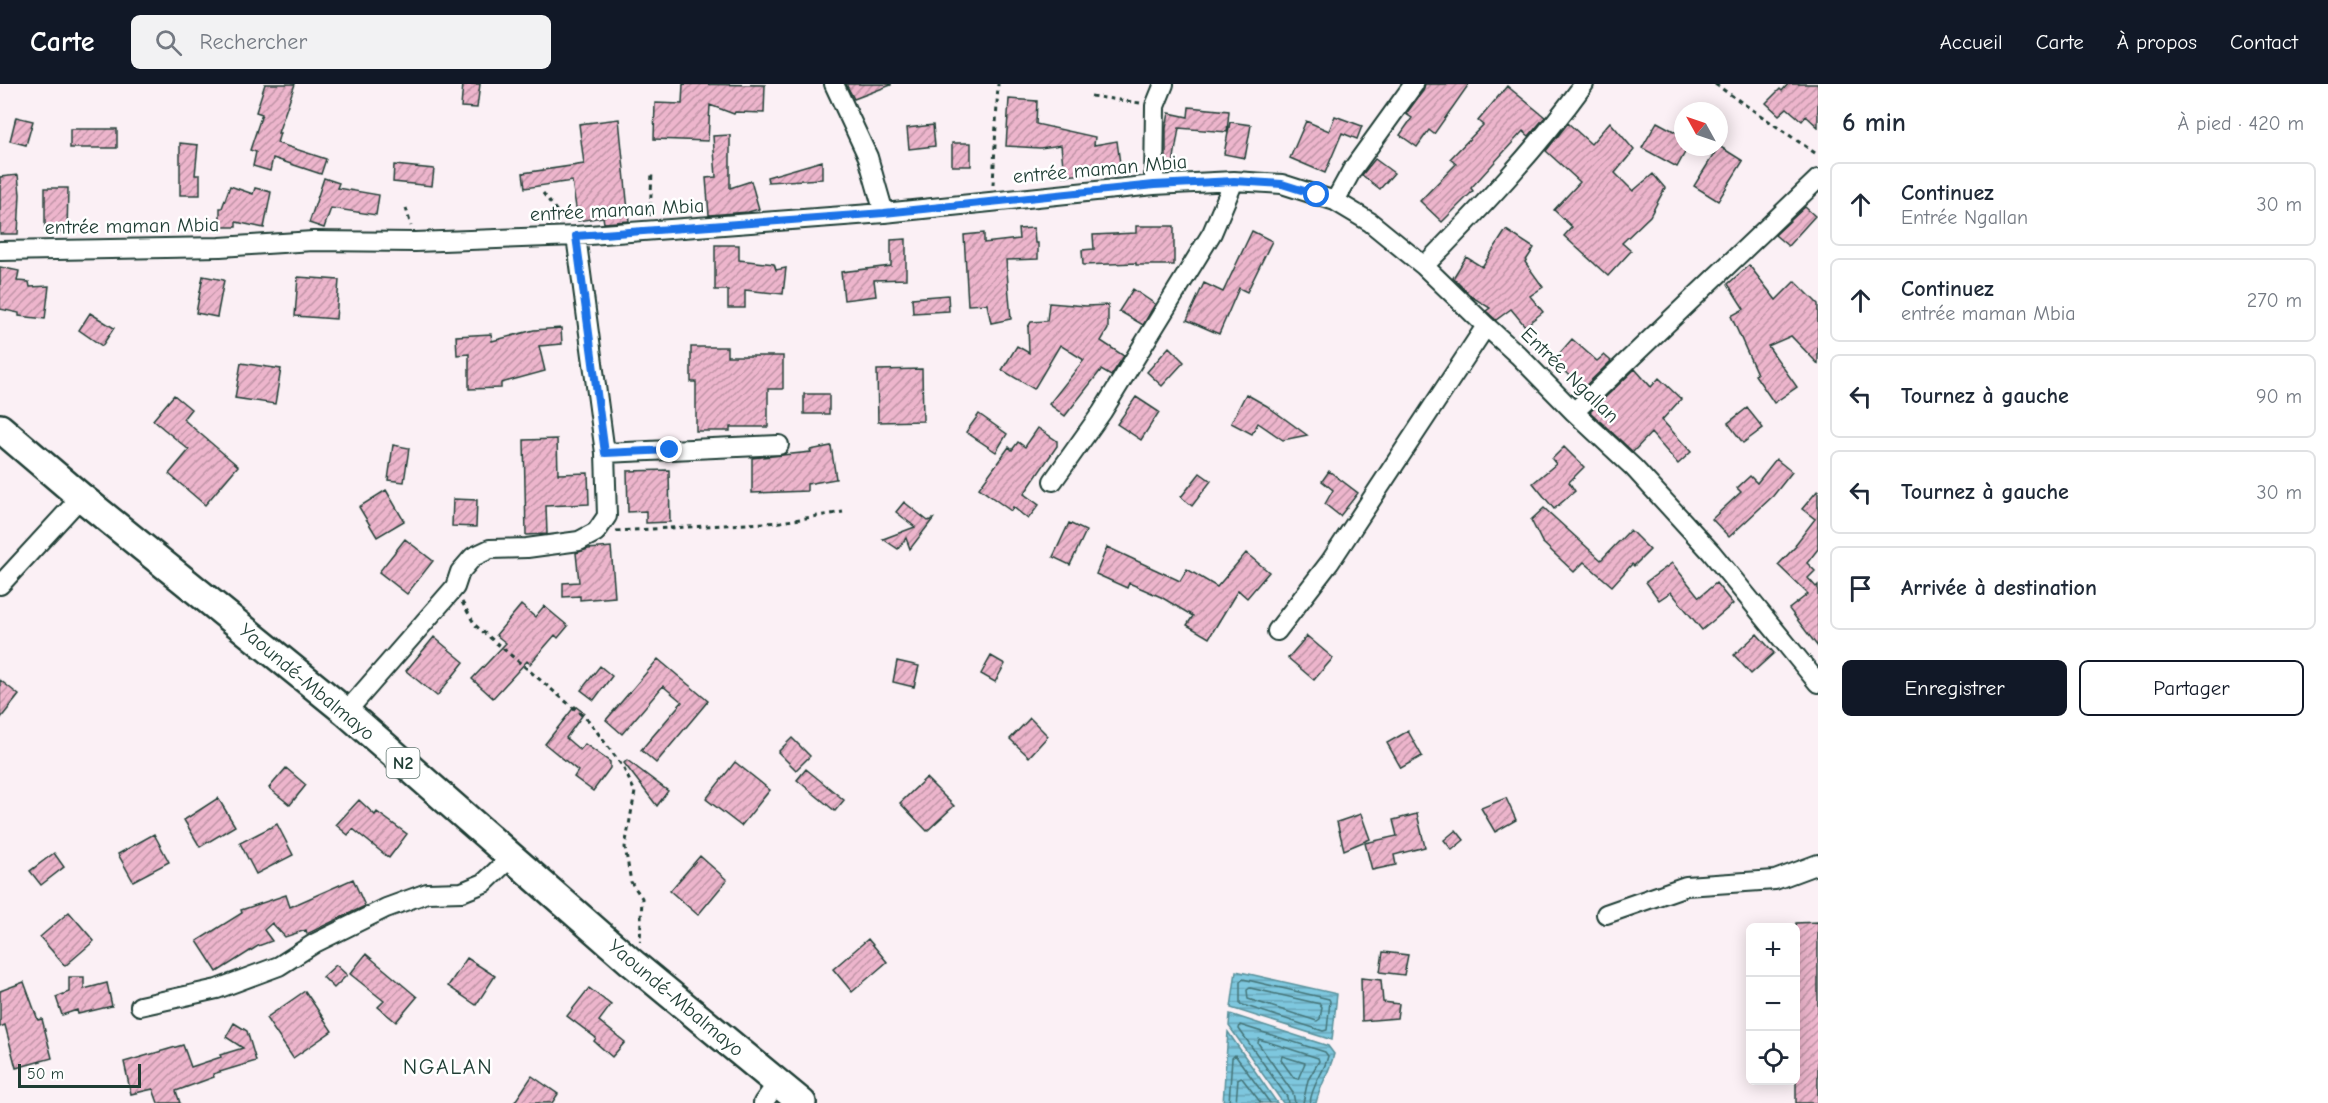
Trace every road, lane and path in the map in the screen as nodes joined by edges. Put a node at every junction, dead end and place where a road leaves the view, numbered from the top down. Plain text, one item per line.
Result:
1 (834, 84) edge
2 (998, 84) edge
3 (1164, 84) edge
4 (1414, 84) edge
5 (1584, 84) edge
6 (1715, 84) edge
7 (1091, 96) dead end
8 (1155, 106) junction
9 (1818, 155) edge
10 (652, 172) dead end
11 (1818, 178) edge
12 (1234, 181) junction
13 (1154, 185) junction
14 (543, 193) dead end
15 (992, 201) junction
16 (1335, 201) junction
17 (884, 213) junction
18 (649, 232) junction
19 (576, 236) junction
20 (0, 251) edge
21 (1424, 266) junction
22 (1485, 326) junction
23 (1574, 412) junction
24 (0, 428) edge
25 (779, 445) dead end
26 (605, 453) junction
27 (1053, 482) dead end
28 (81, 497) junction
29 (843, 512) dead end
30 (596, 532) junction
31 (0, 585) edge
32 (454, 587) junction
33 (1277, 631) dead end
34 (1818, 683) edge
35 (346, 712) junction
36 (510, 858) junction
37 (1818, 864) edge
38 (1606, 914) dead end
39 (630, 961) junction
40 (141, 1006) dead end
41 (770, 1093) edge
42 (802, 1103) edge

1 - 17 street
2 - 15 path
3 - 8 street
4 - 16 street
5 - 21 street
6 - 9 path
7 - 8 path
8 - 13 street
10 - 18 path
11 - 23 street
12 - 13 street, entrée maman Mbia
12 - 16 street, Entrée Ngallan
12 - 27 street
13 - 15 street, entrée maman Mbia
14 - 19 path
15 - 17 street, entrée maman Mbia
16 - 21 street, Entrée Ngallan
17 - 18 street, entrée maman Mbia
18 - 19 street, entrée maman Mbia
19 - 20 street, entrée maman Mbia
19 - 26 street
21 - 22 street, Entrée Ngallan
22 - 23 street, Entrée Ngallan
22 - 33 street
23 - 34 street, Entrée Ngallan
24 - 28 highway, Yaoundé-Mbalmayo / N2
25 - 26 street
26 - 30 street
28 - 31 street
28 - 35 highway, Yaoundé-Mbalmayo / N2
29 - 30 path
30 - 32 street
32 - 35 street
32 - 39 path
35 - 36 highway, Yaoundé-Mbalmayo / N2
36 - 39 highway, Yaoundé-Mbalmayo / N2
36 - 40 street
37 - 38 street
39 - 41 highway, Yaoundé-Mbalmayo / N2
41 - 42 highway, Yaoundé-Mbalmayo / N2

